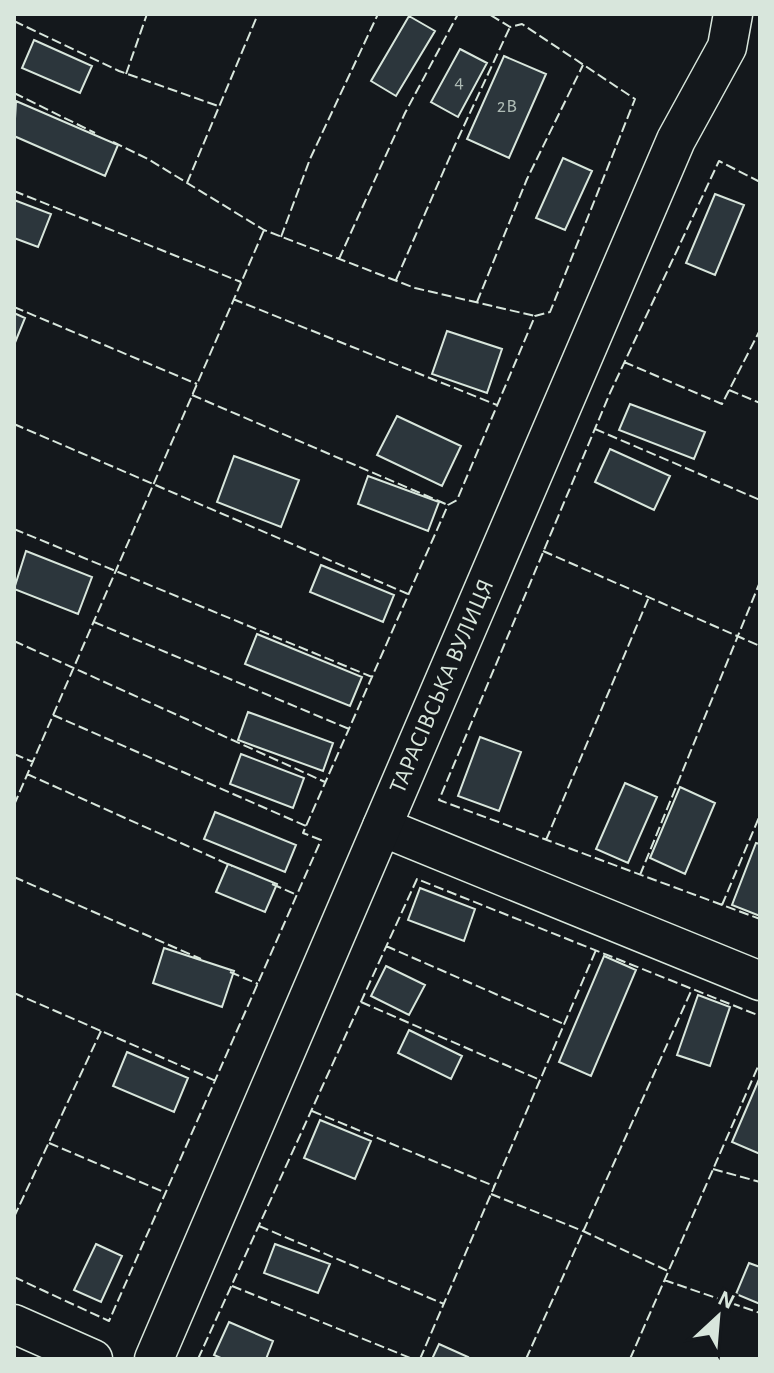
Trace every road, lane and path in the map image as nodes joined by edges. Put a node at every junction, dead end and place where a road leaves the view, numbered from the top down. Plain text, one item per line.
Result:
1 (733, 14) edge
2 (382, 827) junction
3 (760, 981) edge
4 (14, 1324) edge
5 (93, 1359) edge
6 (154, 1359) edge

1 - 2 street, ТАРАСІВСЬКА ВУЛИЦЯ
2 - 3 street
2 - 6 street, ТАРАСІВСЬКА ВУЛИЦЯ
4 - 5 street

